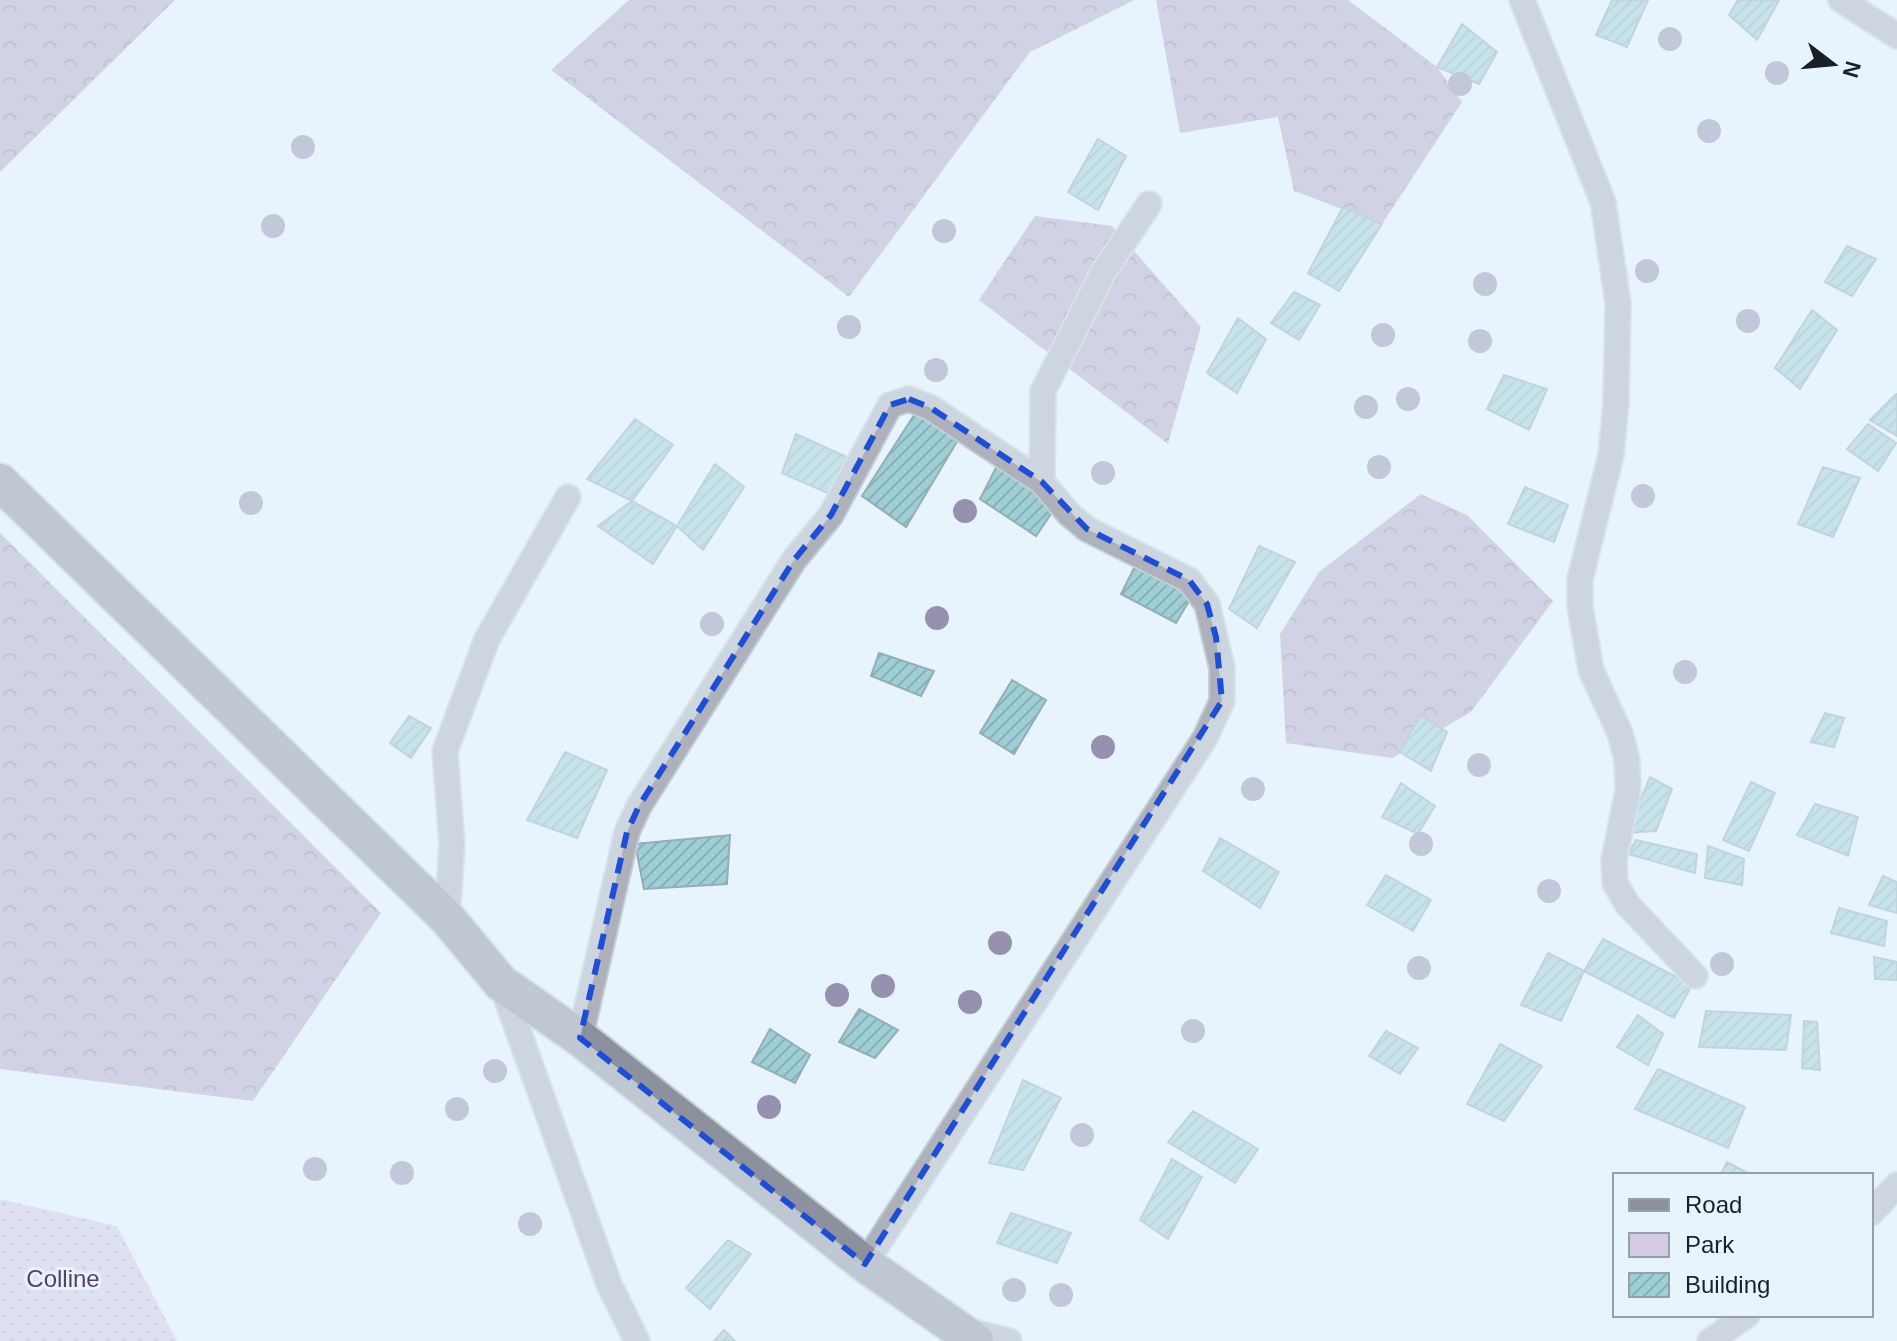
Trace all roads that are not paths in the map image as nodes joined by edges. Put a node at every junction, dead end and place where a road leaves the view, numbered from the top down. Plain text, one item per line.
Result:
1 (1522, 0) edge
2 (1841, 0) edge
3 (1897, 36) edge
4 (1149, 204) dead end
5 (0, 482) edge
6 (1042, 482) junction
7 (568, 497) dead end
8 (447, 918) junction
9 (1695, 976) dead end
10 (501, 983) junction
11 (580, 1038) junction
12 (1897, 1185) edge
13 (1873, 1211) edge
14 (865, 1264) junction
15 (1744, 1317) edge
16 (966, 1335) edge
17 (637, 1341) edge
18 (1009, 1341) edge
19 (1710, 1341) edge

1 - 9 street
2 - 3 street
4 - 6 street
5 - 8 main road
6 - 11 street
6 - 14 street
7 - 8 street
8 - 10 main road
10 - 11 main road
10 - 17 street
11 - 14 main road
12 - 13 street
14 - 16 main road
15 - 19 street
16 - 18 street

